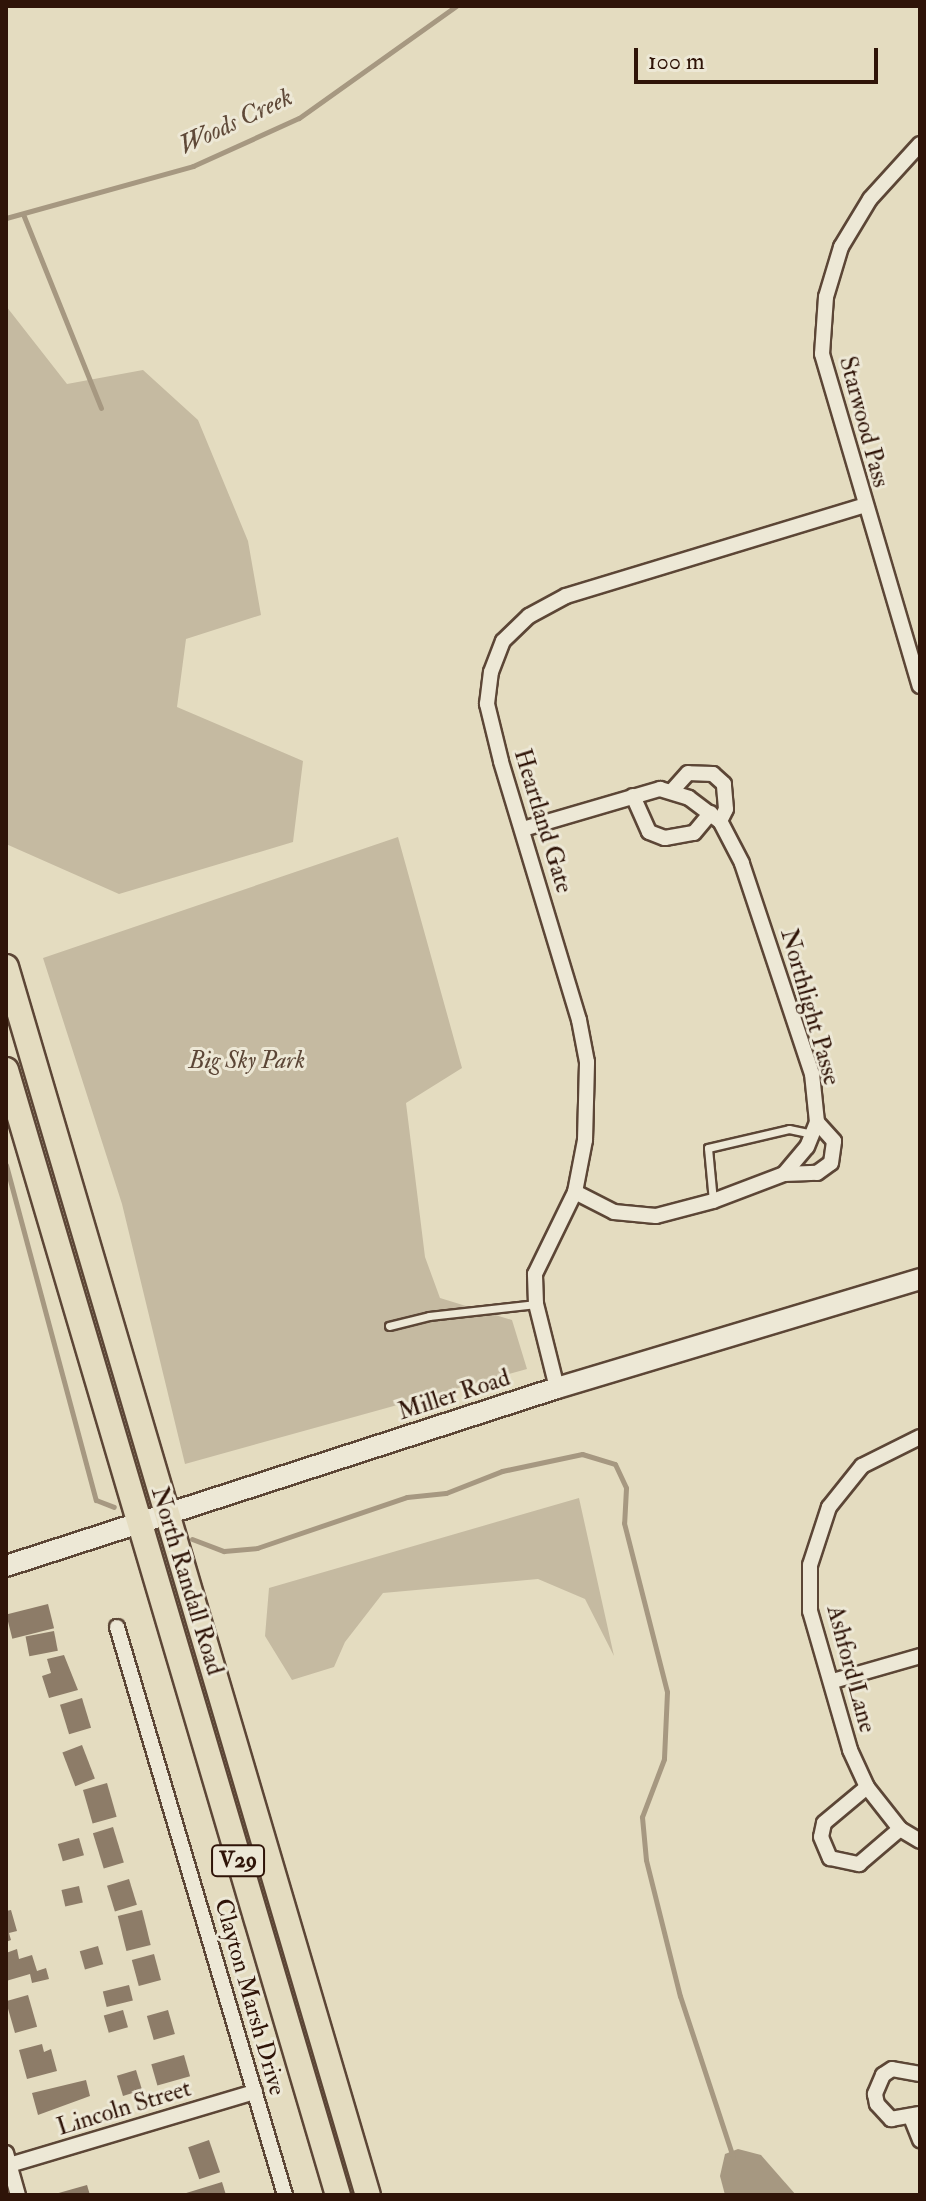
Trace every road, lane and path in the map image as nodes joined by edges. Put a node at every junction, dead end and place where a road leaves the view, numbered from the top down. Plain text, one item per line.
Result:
1 (920, 144) edge
2 (863, 506) junction
3 (920, 686) edge
4 (671, 792) junction
5 (633, 796) junction
6 (716, 817) junction
7 (523, 829) junction
8 (6, 967) edge
9 (6, 1070) edge
10 (814, 1128) junction
11 (784, 1174) junction
12 (575, 1192) junction
13 (713, 1201) junction
14 (920, 1279) edge
15 (536, 1304) junction
16 (389, 1326) dead end
17 (557, 1388) junction
18 (920, 1437) edge
19 (166, 1517) junction
20 (138, 1527) junction
21 (6, 1566) edge
22 (117, 1627) dead end
23 (920, 1656) edge
24 (833, 1681) junction
25 (867, 1787) junction
26 (900, 1829) junction
27 (920, 1841) edge
28 (920, 2074) edge
29 (255, 2092) junction
30 (916, 2117) edge
31 (920, 2140) edge
32 (7, 2161) edge
33 (18, 2195) edge
34 (285, 2195) edge
35 (338, 2195) edge
36 (368, 2195) edge

1 - 2 street, Starwood Pass
2 - 3 street, Starwood Pass
2 - 7 street, Heartland Gate
4 - 5 street, Northlight Passe
4 - 6 street
4 - 6 street, Northlight Passe
5 - 6 street
5 - 7 street, Northlight Passe
6 - 10 street, Northlight Passe
7 - 12 street, Heartland Gate
8 - 19 main road, North Randall Road / V29
9 - 20 main road, North Randall Road / V29
10 - 11 street
10 - 11 street, Northlight Passe
10 - 13 lane
11 - 13 street
12 - 13 street
12 - 15 street, Heartland Gate
14 - 17 street, Miller Road
15 - 16 lane
15 - 17 street, Heartland Gate
17 - 19 street, Miller Road
18 - 24 street, Ashford Lane
19 - 20 street, Miller Road
19 - 36 main road, North Randall Road / V29
20 - 21 street, Miller Road
20 - 35 main road, North Randall Road / V29
22 - 29 street, Clayton Marsh Drive
23 - 24 street
24 - 25 street, Ashford Lane
25 - 26 street, Ashford Lane
25 - 26 street
26 - 27 street, Ashford Lane
28 - 30 street
29 - 32 street, Lincoln Street
29 - 34 street, Clayton Marsh Drive
30 - 31 street
32 - 33 street

